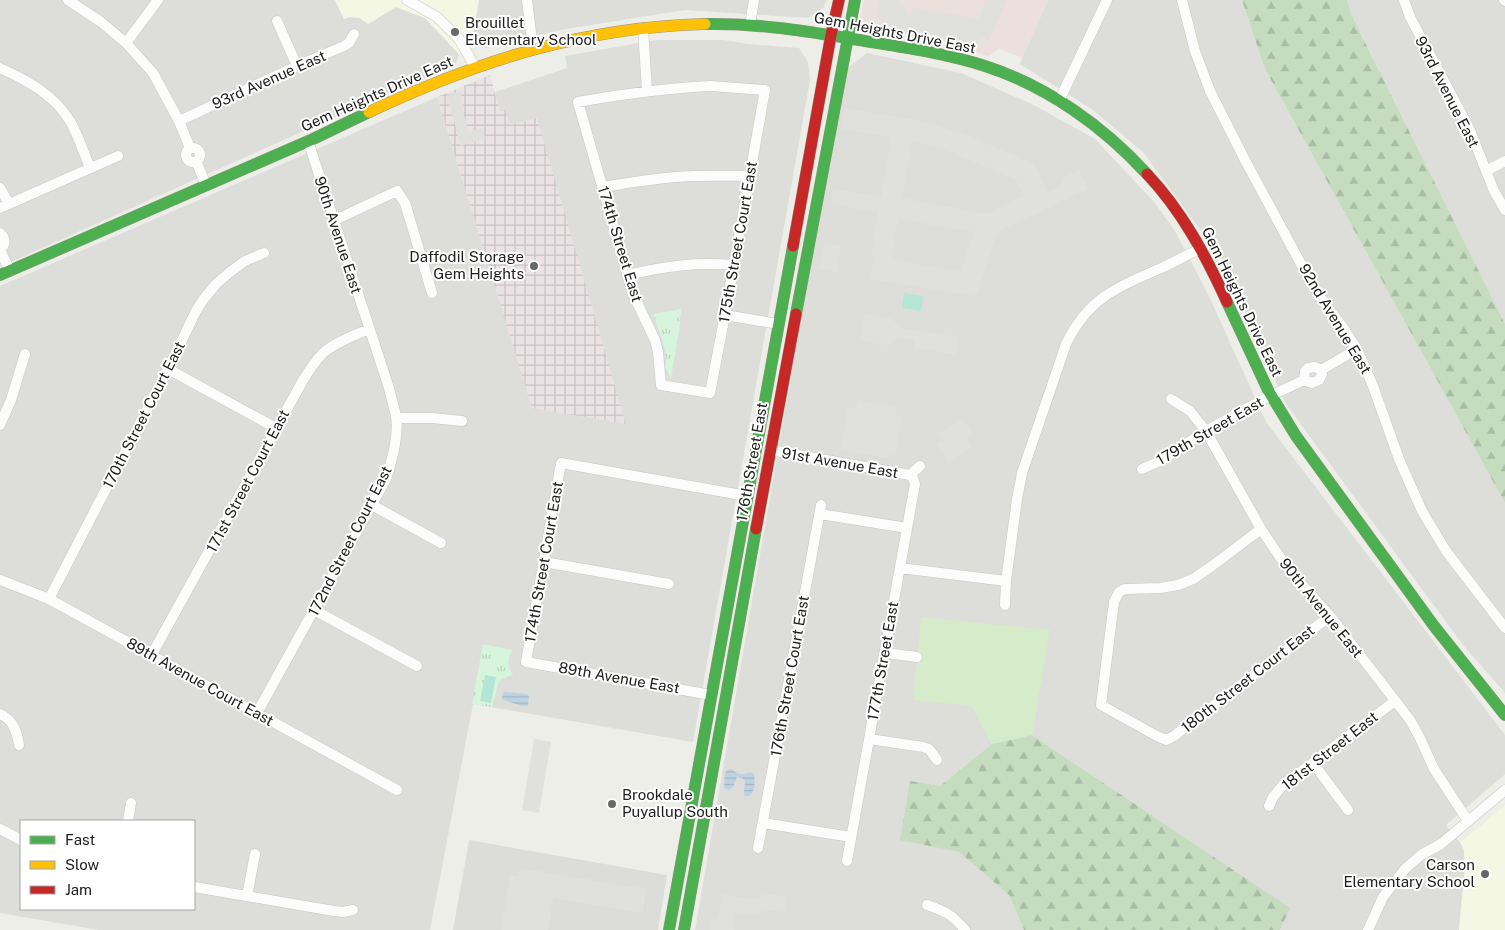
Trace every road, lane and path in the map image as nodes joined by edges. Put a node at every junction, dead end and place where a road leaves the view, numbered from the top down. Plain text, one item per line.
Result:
1 (68, 0) edge
2 (158, 0) edge
3 (407, 0) edge
4 (527, 0) edge
5 (754, 0) edge
6 (839, 0) edge
7 (854, 0) edge
8 (1107, 0) edge
9 (1182, 0) edge
10 (1404, 0) edge
11 (277, 21) dead end
12 (750, 25) junction
13 (643, 28) junction
14 (354, 34) dead end
15 (831, 35) junction
16 (846, 38) junction
17 (126, 43) junction
18 (533, 48) junction
19 (297, 66) junction
20 (475, 67) junction
21 (0, 68) edge
22 (647, 91) junction
23 (1059, 101) junction
24 (179, 121) junction
25 (308, 141) junction
26 (118, 156) dead end
27 (1505, 161) edge
28 (90, 168) junction
29 (1486, 171) junction
30 (750, 176) junction
31 (206, 185) junction
32 (602, 187) junction
33 (0, 188) edge
34 (4, 206) edge
35 (1505, 210) edge
36 (335, 220) junction
37 (0, 234) edge
38 (1200, 248) junction
39 (0, 250) edge
40 (264, 253) dead end
41 (734, 265) junction
42 (5, 273) edge
43 (627, 275) junction
44 (432, 293) dead end
45 (725, 315) junction
46 (778, 324) junction
47 (368, 329) junction
48 (1357, 350) junction
49 (25, 354) dead end
50 (771, 361) junction
51 (168, 369) junction
52 (710, 393) joint
53 (1270, 396) junction
54 (1171, 399) dead end
55 (396, 418) junction
56 (462, 421) dead end
57 (0, 425) edge
58 (276, 428) junction
59 (1206, 431) junction
60 (770, 450) junction
61 (920, 466) dead end
62 (1142, 469) dead end
63 (910, 476) junction
64 (747, 496) junction
65 (372, 505) junction
66 (907, 528) junction
67 (1261, 529) junction
68 (441, 543) dead end
69 (544, 562) junction
70 (900, 568) junction
71 (0, 580) edge
72 (1006, 581) junction
73 (670, 584) dead end
74 (49, 599) junction
75 (1005, 605) dead end
76 (314, 610) junction
77 (1330, 616) junction
78 (1505, 628) edge
79 (737, 631) junction
80 (886, 653) junction
81 (151, 656) junction
82 (916, 657) dead end
83 (526, 662) joint
84 (418, 666) dead end
85 (711, 697) junction
86 (1395, 701) junction
87 (257, 713) junction
88 (0, 714) edge
89 (1505, 715) edge
90 (869, 739) junction
91 (19, 745) dead end
92 (937, 760) dead end
93 (1313, 763) junction
94 (397, 790) dead end
95 (1505, 790) edge
96 (131, 803) dead end
97 (1269, 806) dead end
98 (706, 807) junction
99 (1348, 810) dead end
100 (128, 820) edge
101 (1468, 821) junction
102 (763, 823) junction
103 (0, 829) edge
104 (851, 838) junction
105 (20, 839) edge
106 (758, 848) dead end
107 (255, 854) dead end
108 (847, 862) dead end
109 (195, 886) edge
110 (247, 896) junction
111 (927, 905) dead end
112 (353, 910) dead end
113 (669, 930) edge
114 (684, 930) edge
115 (965, 930) edge
116 (1368, 930) edge

1 - 17 street
2 - 17 street
3 - 20 street
4 - 18 street
5 - 12 street
6 - 15 main road, 176th Street East
7 - 16 main road, 176th Street East
8 - 23 street
9 - 48 street, 92nd Avenue East
10 - 29 street, 93rd Avenue East
11 - 19 street
12 - 13 main road, Gem Heights Drive East
12 - 15 main road, Gem Heights Drive East
13 - 18 main road, Gem Heights Drive East
13 - 22 street
14 - 19 street, 93rd Avenue East
15 - 16 main road, Gem Heights Drive East
15 - 46 main road, 176th Street East
16 - 23 main road, Gem Heights Drive East
16 - 60 main road, 176th Street East
17 - 24 street
18 - 20 main road, Gem Heights Drive East
19 - 24 street, 93rd Avenue East
20 - 25 main road, Gem Heights Drive East
21 - 28 street
22 - 30 street, 175th Street Court East
22 - 32 street, 174th Street East
23 - 38 main road, Gem Heights Drive East
24 - 31 street
25 - 31 main road, Gem Heights Drive East
25 - 36 street, 90th Avenue East
26 - 28 street
27 - 29 street
28 - 34 street
29 - 35 street, 93rd Avenue East
30 - 32 street
30 - 41 street, 175th Street Court East
31 - 42 main road, Gem Heights Drive East
32 - 43 street, 174th Street East
33 - 34 street
36 - 44 street
36 - 47 street, 90th Avenue East
37 - 39 street
38 - 53 main road, Gem Heights Drive East
38 - 72 street
39 - 42 street
40 - 51 street, 170th Street Court East
41 - 43 street
41 - 45 street, 175th Street Court East
43 - 52 street, 174th Street East
45 - 46 street
45 - 52 street, 175th Street Court East
46 - 50 main road, 176th Street East
47 - 55 street, 172nd Street Court East
47 - 58 street, 171st Street Court East
48 - 53 street, 179th Street East
48 - 78 street, 92nd Avenue East
49 - 57 street
50 - 60 main road
50 - 64 main road, 176th Street East
51 - 58 street
51 - 74 street, 170th Street Court East
53 - 59 street, 179th Street East
53 - 89 main road, Gem Heights Drive East
54 - 59 street, 90th Avenue East
55 - 56 street
55 - 65 street, 172nd Street Court East
58 - 81 street, 171st Street Court East
59 - 62 street, 179th Street East
59 - 67 street, 90th Avenue East
60 - 63 street, 91st Avenue East
60 - 79 main road, 176th Street East
61 - 63 street
63 - 66 street, 177th Street East
64 - 69 street, 174th Street Court East
64 - 79 main road
64 - 85 main road, 176th Street East
65 - 68 street
65 - 76 street, 172nd Street Court East
66 - 70 street, 177th Street East
66 - 102 street, 176th Street Court East
67 - 77 street, 90th Avenue East
67 - 77 street, 180th Street Court East
69 - 73 street
69 - 83 street, 174th Street Court East
70 - 72 street
70 - 80 street, 177th Street East
71 - 74 street, 89th Avenue Court East
72 - 75 street
74 - 81 street, 89th Avenue Court East
76 - 84 street
76 - 87 street, 172nd Street Court East
77 - 86 street, 90th Avenue East
79 - 98 main road, 176th Street East
80 - 82 street
80 - 90 street, 177th Street East
81 - 87 street, 89th Avenue Court East
83 - 85 street, 89th Avenue East
85 - 98 main road
85 - 113 main road, 176th Street East
86 - 93 street, 181st Street East
86 - 101 street, 90th Avenue East
87 - 94 street, 89th Avenue Court East
88 - 91 street
90 - 92 street
90 - 104 street, 177th Street East
93 - 97 street, 181st Street East
93 - 99 street
95 - 101 street
96 - 100 street
98 - 114 main road, 176th Street East
101 - 116 street
102 - 104 street
102 - 106 street, 176th Street Court East
103 - 105 street
104 - 108 street, 177th Street East
107 - 110 street
109 - 110 street
110 - 112 street
111 - 115 street

